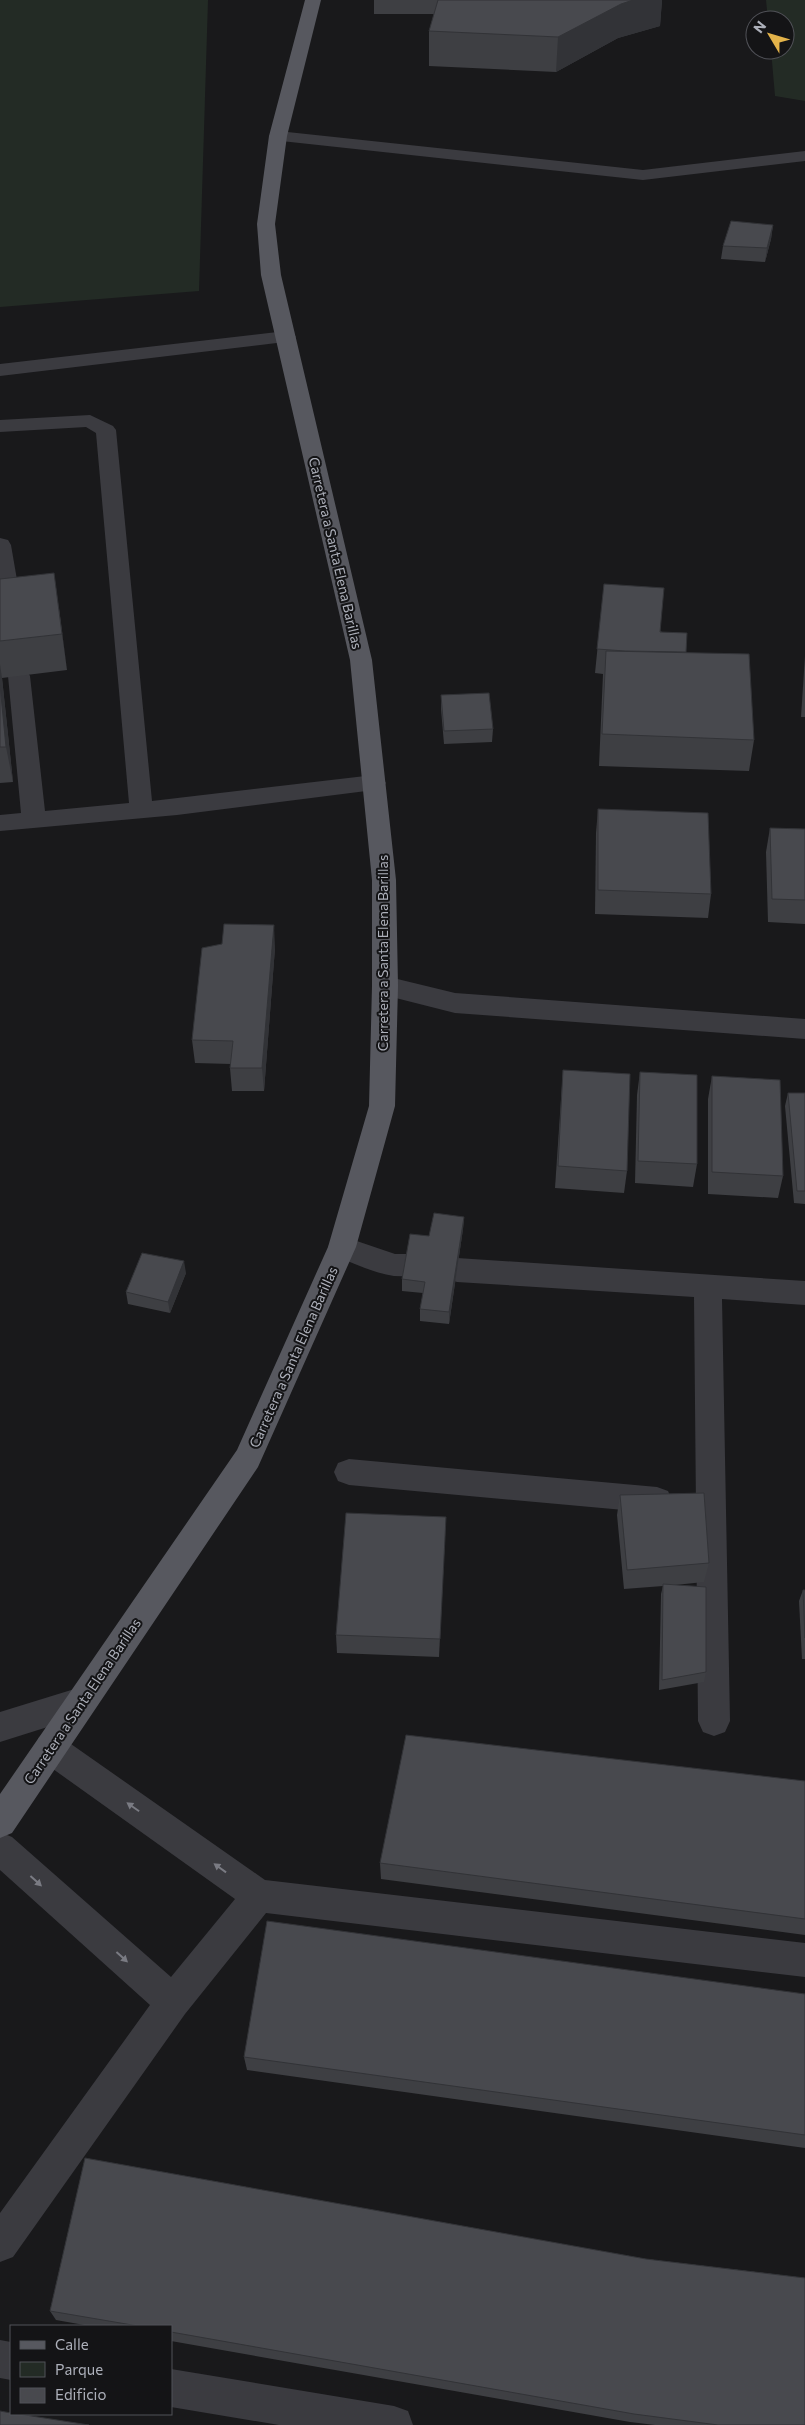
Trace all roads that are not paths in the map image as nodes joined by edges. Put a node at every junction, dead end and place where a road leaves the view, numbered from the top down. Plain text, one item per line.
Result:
1 (313, 0) edge
2 (278, 136) junction
3 (805, 156) edge
4 (286, 337) junction
5 (0, 370) edge
6 (0, 426) edge
7 (0, 545) edge
8 (12, 615) edge
9 (19, 676) edge
10 (374, 783) junction
11 (141, 809) junction
12 (34, 821) junction
13 (0, 823) edge
14 (385, 986) junction
15 (805, 1029) edge
16 (342, 1247) junction
17 (407, 1266) edge
18 (457, 1270) edge
19 (708, 1286) junction
20 (805, 1293) edge
21 (349, 1472) dead end
22 (711, 1504) junction
23 (80, 1702) junction
24 (714, 1721) dead end
25 (0, 1727) edge
26 (50, 1748) junction
27 (0, 1822) edge
28 (0, 1848) edge
29 (259, 1896) junction
30 (805, 1960) edge
31 (173, 2002) junction
32 (0, 2244) edge
33 (172, 2388) edge
34 (394, 2425) edge

1 - 2 main road, Carretera a Santa Elena Barillas
2 - 3 street
2 - 4 main road, Carretera a Santa Elena Barillas
4 - 5 street
4 - 10 main road, Carretera a Santa Elena Barillas
6 - 11 street
7 - 8 street
9 - 12 street
10 - 11 street
10 - 14 main road, Carretera a Santa Elena Barillas
11 - 12 street
12 - 13 street
14 - 15 street
14 - 16 main road, Carretera a Santa Elena Barillas
16 - 17 street
16 - 23 main road, Carretera a Santa Elena Barillas
18 - 19 street
19 - 20 street
19 - 22 street
21 - 22 street
22 - 24 street
23 - 25 street
23 - 26 main road, Carretera a Santa Elena Barillas
26 - 27 main road, Carretera a Santa Elena Barillas
29 -> 26 street
28 -> 31 street
29 - 30 street
29 - 31 street
31 - 32 street
33 - 34 street

